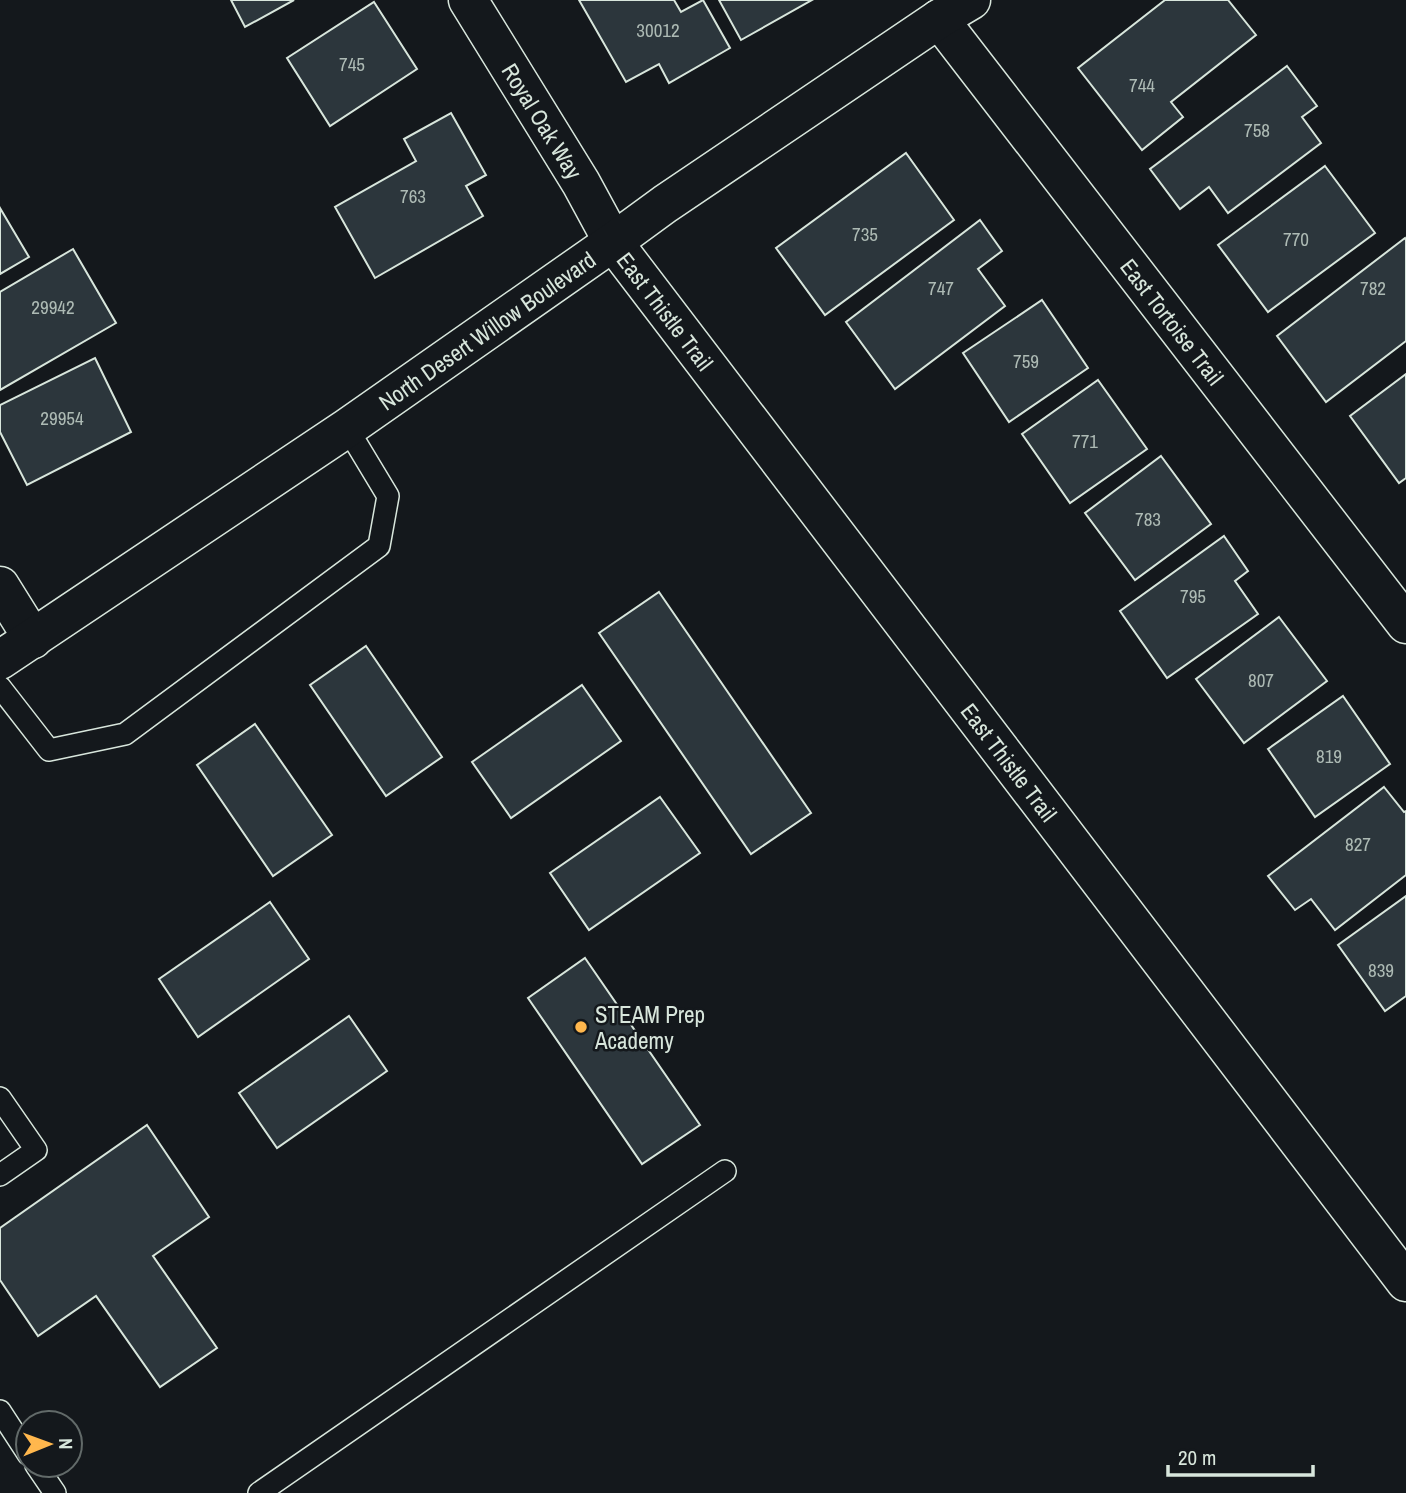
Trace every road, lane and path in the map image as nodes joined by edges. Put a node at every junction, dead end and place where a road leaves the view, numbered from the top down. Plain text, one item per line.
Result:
1 (468, 0) edge
2 (971, 0) edge
3 (939, 19) junction
4 (613, 242) junction
5 (347, 428) junction
6 (0, 586) edge
7 (1406, 624) edge
8 (33, 639) junction
9 (0, 660) edge
10 (0, 687) edge
11 (0, 1098) edge
12 (725, 1171) dead end
13 (0, 1175) edge
14 (1406, 1282) edge
15 (0, 1411) edge
16 (14, 1432) edge
17 (259, 1493) edge

1 - 4 street, Royal Oak Way
2 - 3 street, North Desert Willow Boulevard
3 - 4 street, North Desert Willow Boulevard
3 - 7 street, East Tortoise Trail
4 - 5 street, North Desert Willow Boulevard
4 - 14 street, East Thistle Trail
5 - 8 street, North Desert Willow Boulevard
5 - 10 lane
6 - 8 street
8 - 9 street, North Desert Willow Boulevard
11 - 13 lane
12 - 17 lane
15 - 16 lane

